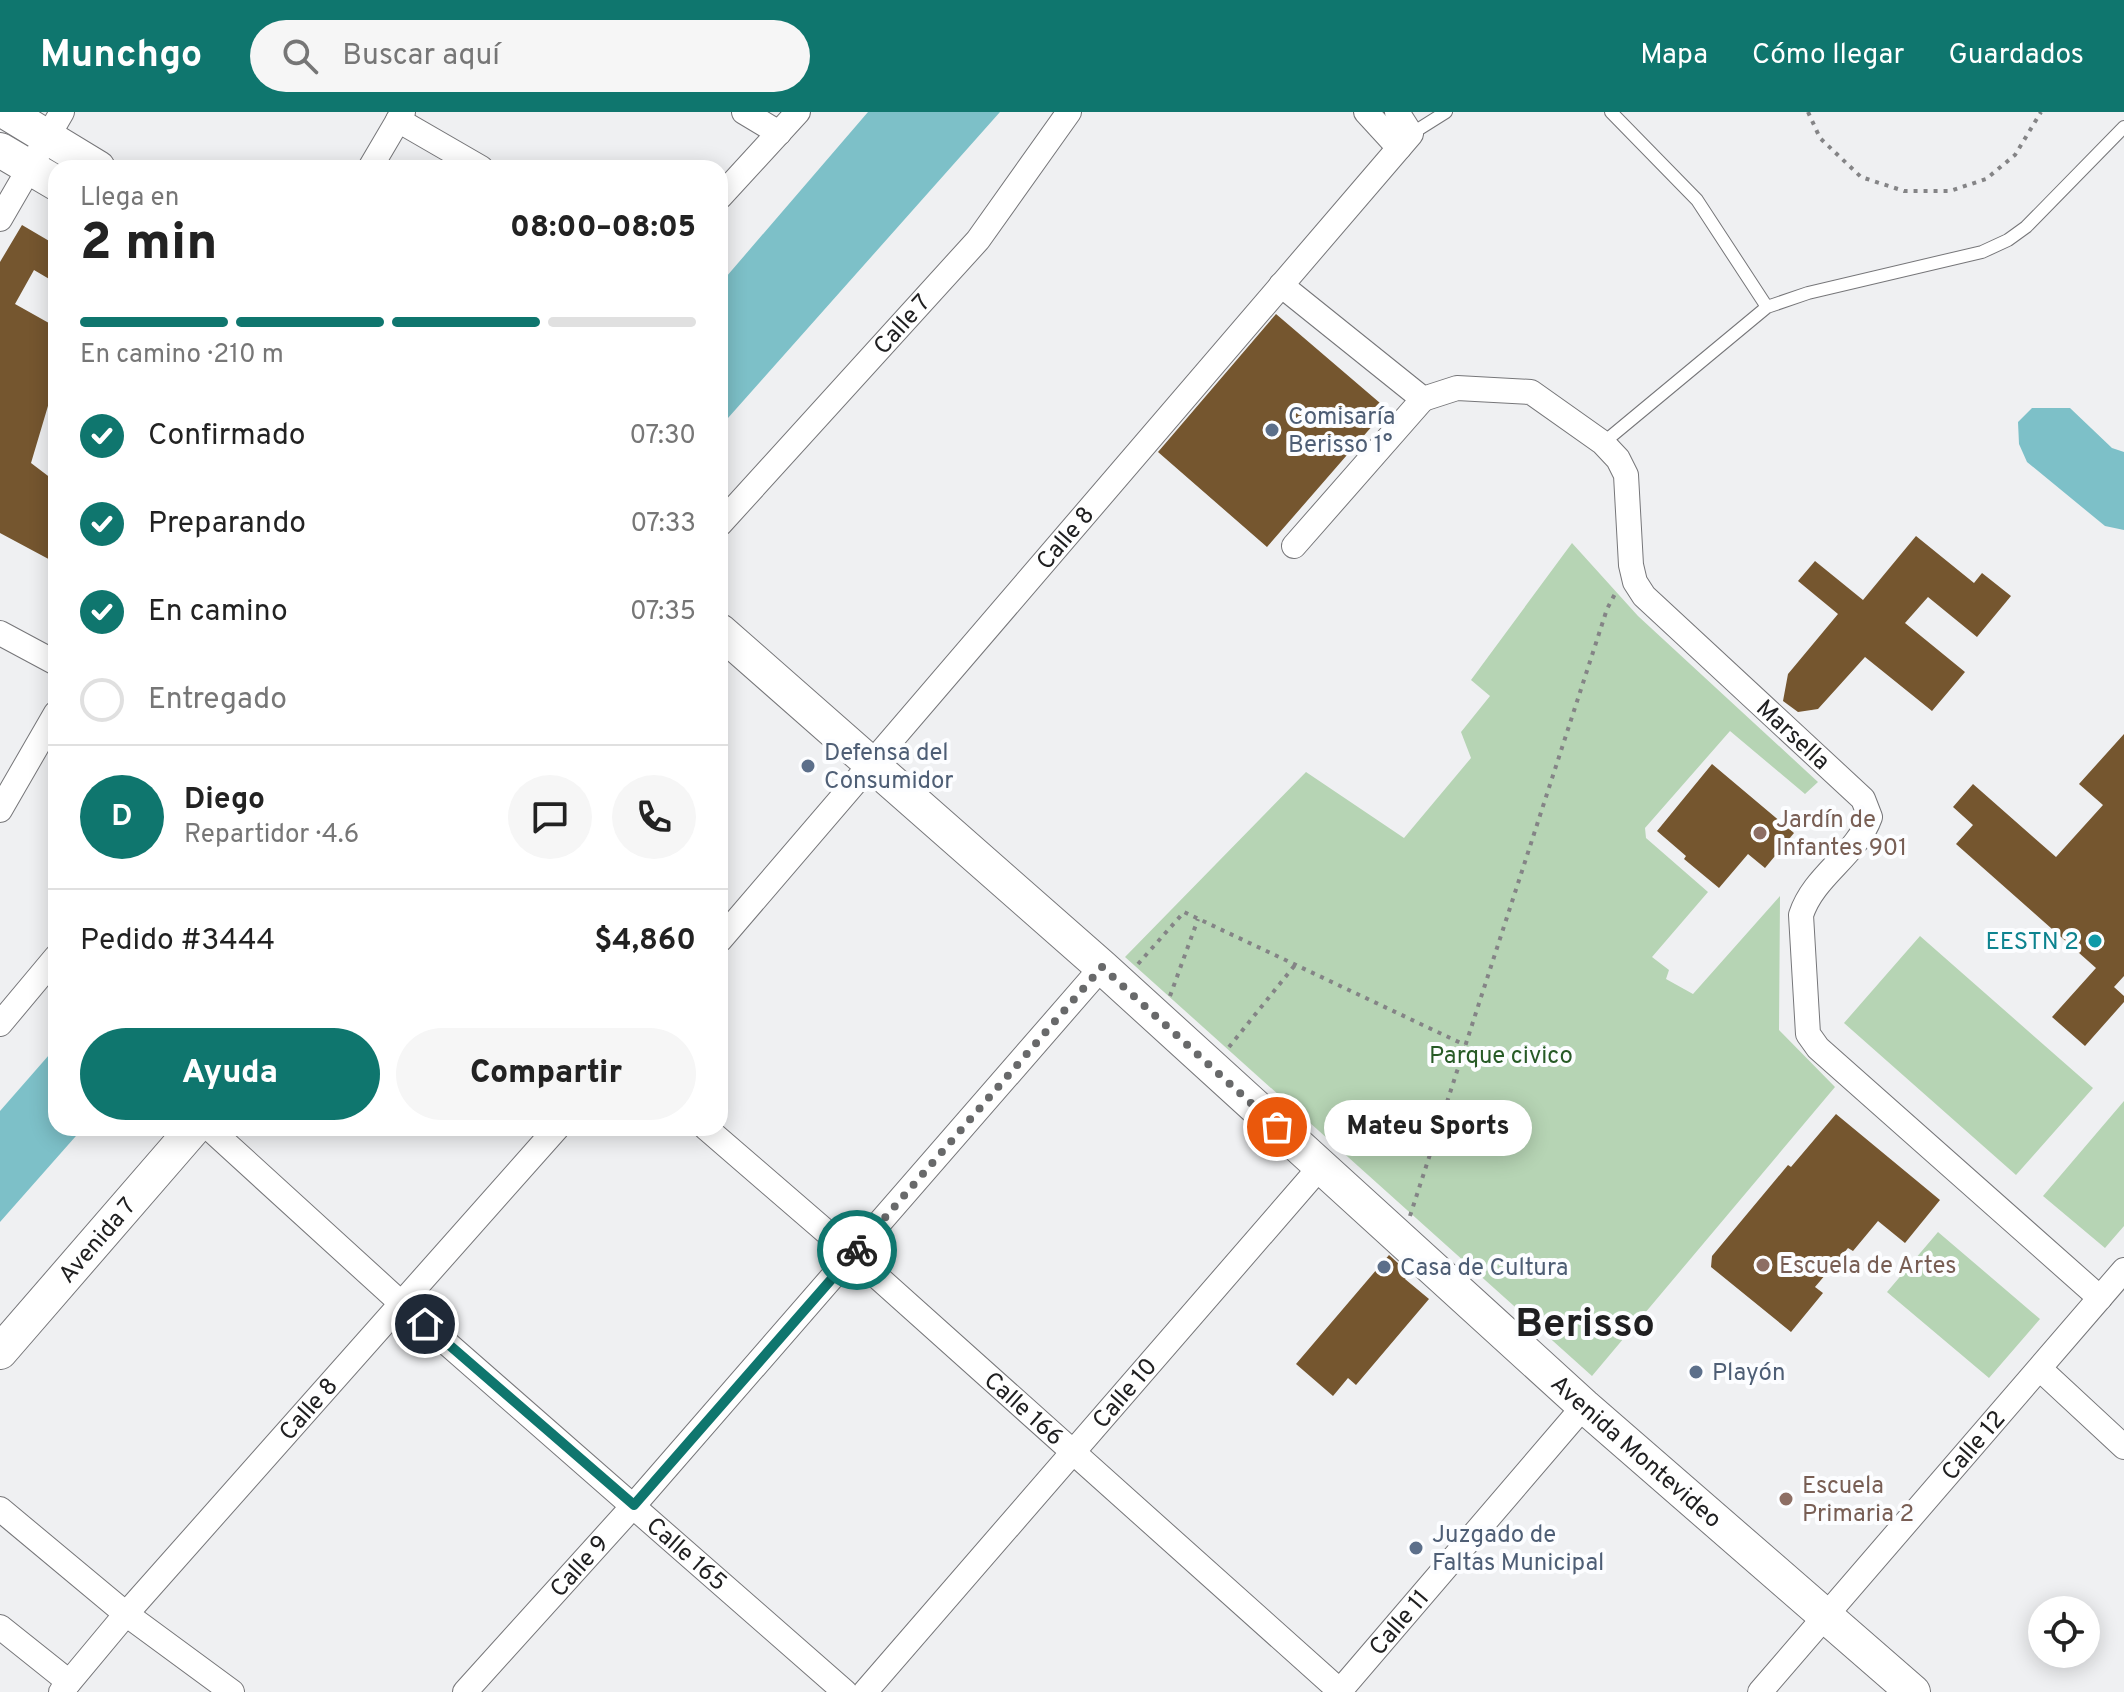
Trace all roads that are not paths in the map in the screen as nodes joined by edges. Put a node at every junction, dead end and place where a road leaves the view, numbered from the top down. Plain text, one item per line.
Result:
1 (6, 112) edge
2 (744, 112) edge
3 (798, 112) edge
4 (1069, 112) edge
5 (1366, 112) edge
6 (1397, 112) edge
7 (1446, 112) edge
8 (1611, 112) edge
9 (401, 116) edge
10 (55, 124) edge
11 (2124, 127) edge
12 (779, 133) junction
13 (1405, 141) junction
14 (0, 150) edge
15 (90, 160) edge
16 (375, 160) edge
17 (469, 160) edge
18 (43, 175) edge
19 (728, 188) edge
20 (0, 219) edge
21 (1281, 285) junction
22 (1767, 307) junction
23 (1423, 399) junction
24 (1603, 443) junction
25 (728, 515) edge
26 (1294, 546) dead end
27 (0, 633) edge
28 (728, 638) edge
29 (48, 659) edge
30 (48, 727) edge
31 (872, 763) junction
32 (0, 810) edge
33 (728, 931) edge
34 (48, 967) edge
35 (1112, 976) junction
36 (0, 1024) edge
37 (187, 1136) edge
38 (218, 1136) edge
39 (550, 1136) edge
40 (715, 1136) edge
41 (1321, 1166) junction
42 (853, 1255) junction
43 (2124, 1270) edge
44 (2100, 1298) junction
45 (402, 1304) junction
46 (0, 1352) edge
47 (2040, 1369) junction
48 (1584, 1406) junction
49 (2124, 1447) edge
50 (1075, 1452) junction
51 (634, 1505) junction
52 (0, 1509) edge
53 (126, 1614) junction
54 (1825, 1615) junction
55 (0, 1627) edge
56 (65, 1687) edge
57 (232, 1692) edge
58 (465, 1692) edge
59 (845, 1692) edge
60 (865, 1692) edge
61 (1340, 1692) edge
62 (1760, 1692) edge
63 (1913, 1692) edge

1 - 10 main road
2 - 12 street
3 - 12 street
4 - 25 street, Calle 7
5 - 13 street
6 - 13 street
7 - 13 lane
8 - 22 lane
9 - 16 street
9 - 17 street
10 - 15 main road
10 - 18 street
11 - 22 lane
12 - 19 street
13 - 21 street, Calle 8
14 - 18 main road
18 - 20 street
21 - 23 street
21 - 31 street, Calle 8
22 - 24 lane
23 - 24 street, Marsella
23 - 26 street
24 - 44 street, Marsella
27 - 29 street
28 - 31 main road, Avenida Montevideo
30 - 32 street
31 - 33 street, Calle 8
31 - 35 main road, Avenida Montevideo
34 - 36 street
35 - 41 main road, Avenida Montevideo
35 - 42 street, Calle 9
37 - 46 main road, Avenida 7
38 - 45 street, Calle 165
39 - 45 street, Calle 8
40 - 42 street, Calle 166
41 - 48 main road, Avenida Montevideo
41 - 50 street, Calle 10
42 - 50 street, Calle 166
42 - 51 street, Calle 9
43 - 44 street, Calle 12
44 - 47 street, Calle 12
45 - 51 street, Calle 165
45 - 53 street, Calle 8
47 - 49 street
47 - 54 street, Calle 12
48 - 54 main road, Avenida Montevideo
48 - 61 street, Calle 11
50 - 60 street, Calle 10
50 - 61 street, Calle 166
51 - 58 street, Calle 9
51 - 59 street, Calle 165
52 - 53 street
53 - 56 street, Calle 8
53 - 57 street
54 - 62 street, Calle 12
54 - 63 main road, Avenida Montevideo
55 - 56 street

